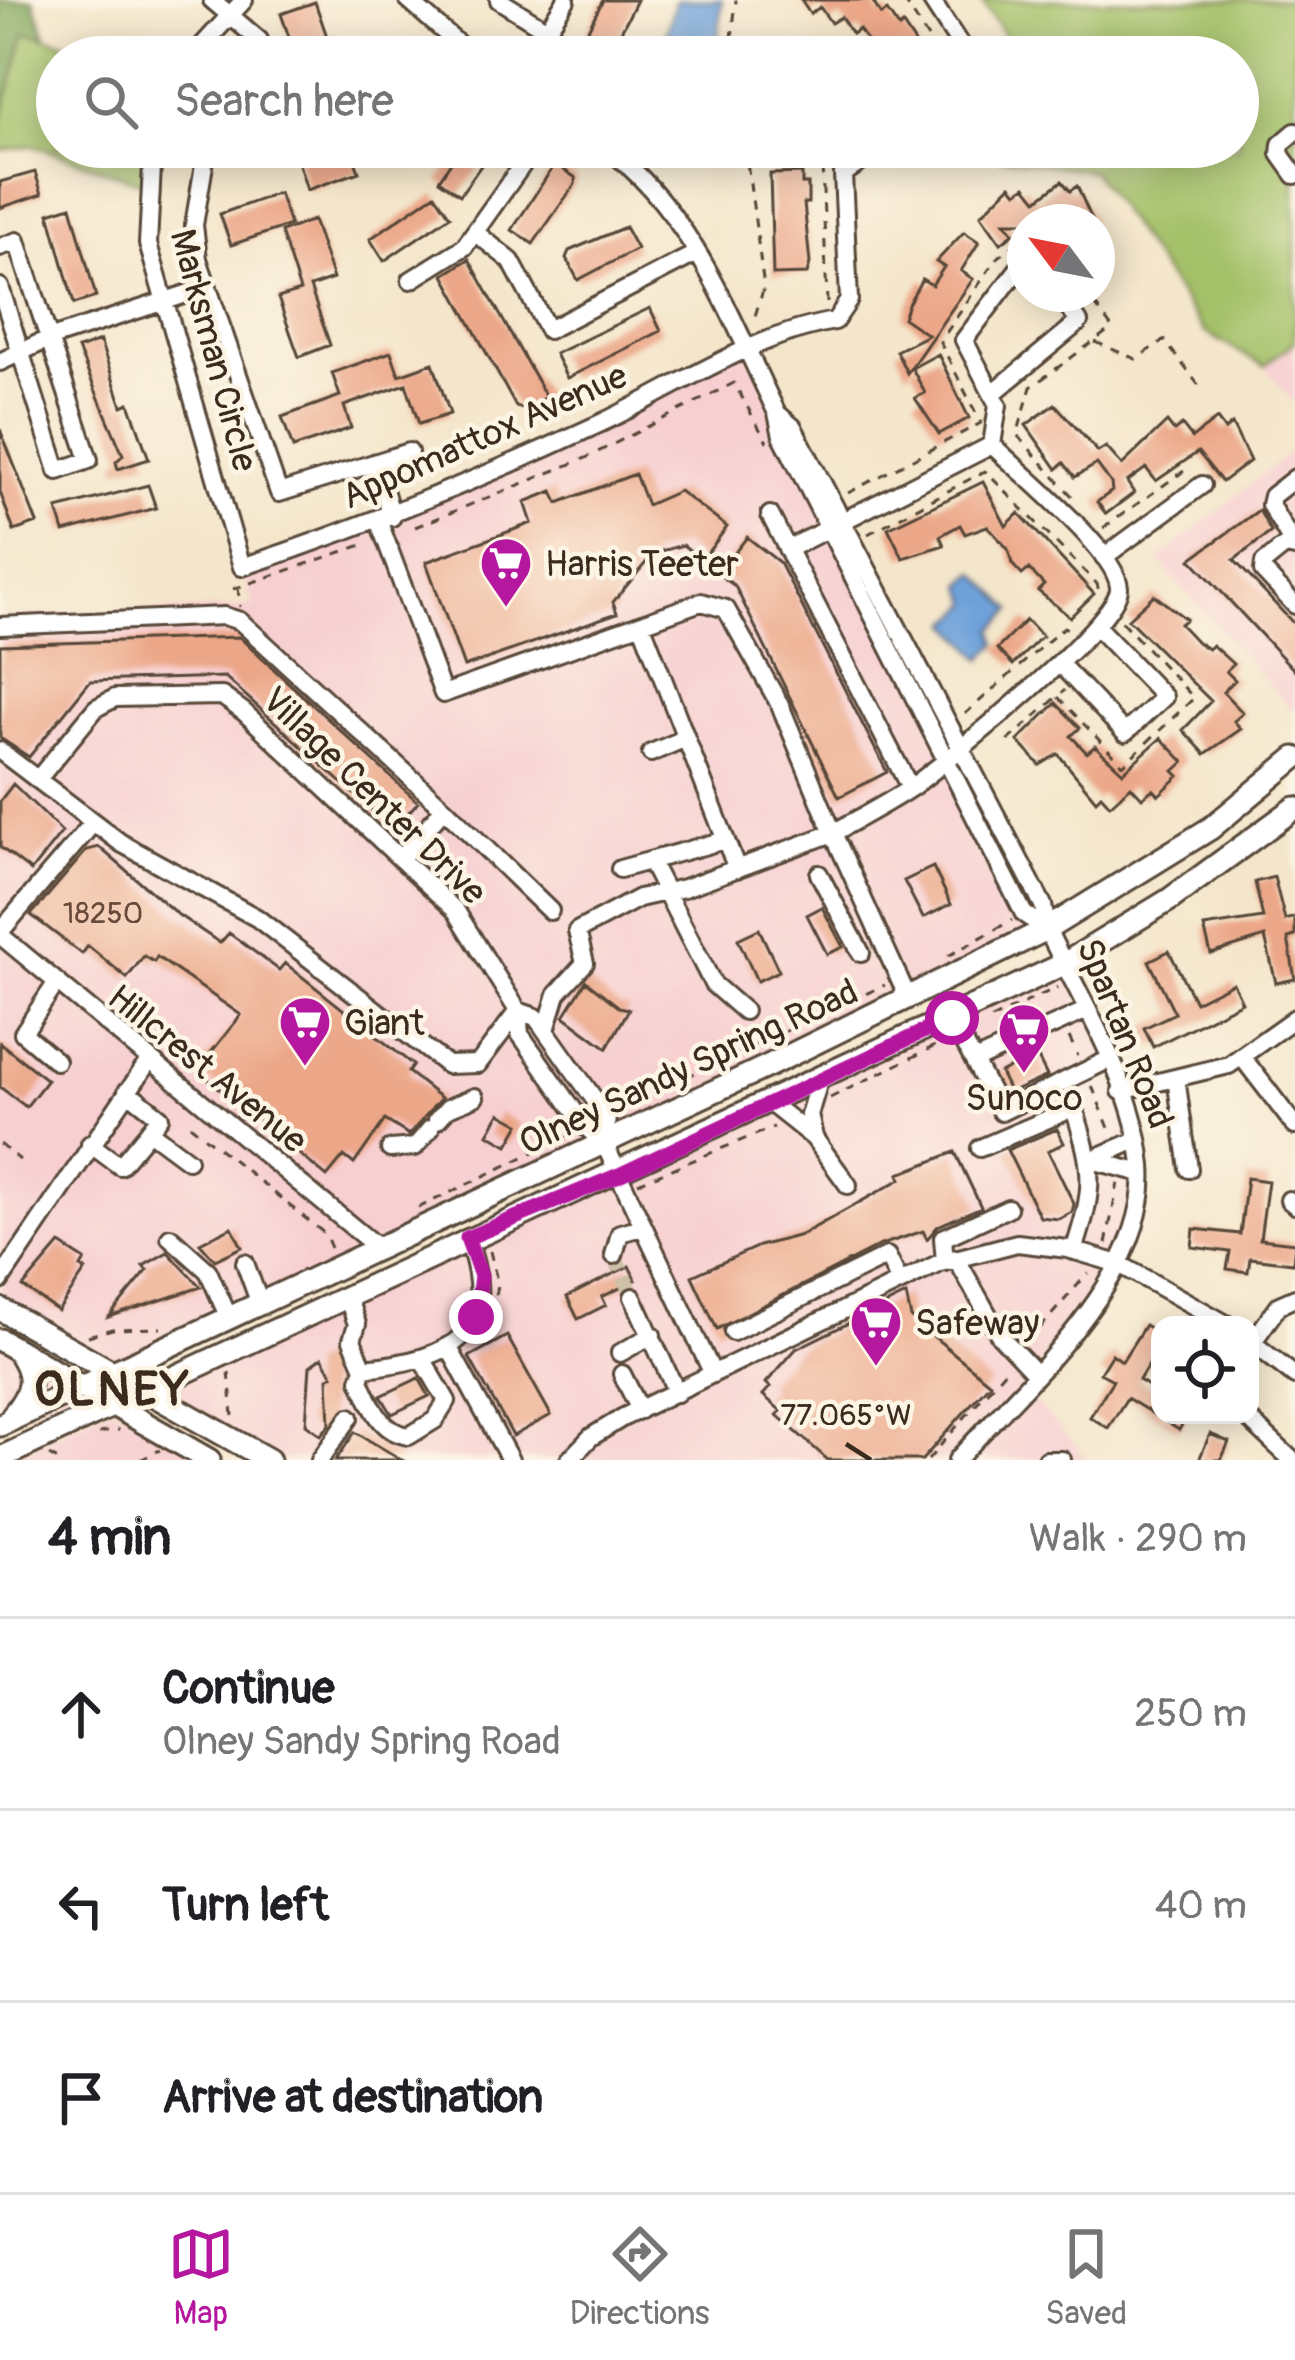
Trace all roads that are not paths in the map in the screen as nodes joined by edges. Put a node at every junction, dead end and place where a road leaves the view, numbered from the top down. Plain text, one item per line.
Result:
1 (212, 0) edge
2 (244, 0) edge
3 (408, 0) edge
4 (499, 0) edge
5 (566, 0) edge
6 (931, 0) edge
7 (227, 14) junction
8 (209, 36) edge
9 (255, 36) edge
10 (448, 36) edge
11 (954, 36) edge
12 (1295, 132) edge
13 (151, 168) edge
14 (203, 168) edge
15 (521, 168) edge
16 (627, 168) edge
17 (852, 168) edge
18 (1295, 175) edge
19 (476, 233) junction
20 (0, 247) edge
21 (697, 253) junction
22 (1007, 278) edge
23 (411, 280) dead end
24 (0, 287) edge
25 (208, 287) junction
26 (161, 302) junction
27 (1072, 312) edge
28 (47, 339) junction
29 (746, 350) junction
30 (19, 352) junction
31 (0, 362) edge
32 (992, 394) junction
33 (992, 445) junction
34 (410, 452) dead end
35 (376, 462) junction
36 (1295, 478) edge
37 (1202, 484) dead end
38 (770, 515) dead end
39 (386, 520) junction
40 (836, 526) junction
41 (1295, 547) edge
42 (788, 549) junction
43 (1104, 557) junction
44 (242, 567) joint
45 (1295, 605) edge
46 (642, 625) junction
47 (0, 626) edge
48 (1097, 627) junction
49 (1058, 663) junction
50 (686, 738) junction
51 (962, 747) junction
52 (0, 751) edge
53 (651, 753) dead end
54 (1295, 758) edge
55 (947, 759) junction
56 (38, 779) junction
57 (910, 788) junction
58 (443, 808) junction
59 (1295, 808) edge
60 (94, 824) junction
61 (833, 833) junction
62 (724, 840) junction
63 (402, 857) junction
64 (650, 861) junction
65 (620, 869) dead end
66 (736, 869) junction
67 (819, 874) dead end
68 (664, 893) junction
69 (550, 911) dead end
70 (1047, 929) junction
71 (0, 933) edge
72 (861, 953) dead end
73 (1064, 964) junction
74 (55, 985) junction
75 (904, 988) junction
76 (518, 1011) junction
77 (744, 1011) dead end
78 (1085, 1011) junction
79 (952, 1018) junction
80 (1295, 1018) edge
81 (546, 1030) junction
82 (1243, 1057) junction
83 (1108, 1060) junction
84 (56, 1061) dead end
85 (974, 1061) junction
86 (148, 1062) junction
87 (1176, 1078) junction
88 (819, 1081) junction
89 (1121, 1090) junction
90 (127, 1091) junction
91 (475, 1097) dead end
92 (770, 1103) junction
93 (1295, 1126) edge
94 (149, 1131) junction
95 (814, 1138) junction
96 (1137, 1140) junction
97 (604, 1143) junction
98 (90, 1144) junction
99 (980, 1148) dead end
100 (390, 1149) dead end
101 (188, 1160) dead end
102 (1091, 1160) junction
103 (1189, 1169) dead end
104 (1142, 1173) junction
105 (619, 1175) junction
106 (848, 1185) dead end
107 (1008, 1208) dead end
108 (642, 1227) junction
109 (170, 1238) dead end
110 (467, 1238) junction
111 (379, 1248) junction
112 (1074, 1251) junction
113 (614, 1255) dead end
114 (950, 1260) junction
115 (245, 1262) dead end
116 (1119, 1264) junction
117 (0, 1281) edge
118 (900, 1282) junction
119 (633, 1297) tunnel mouth
120 (1295, 1298) edge
121 (348, 1299) junction
122 (260, 1304) junction
123 (0, 1309) edge
124 (1212, 1316) edge
125 (229, 1318) junction
126 (1259, 1331) edge
127 (733, 1332) dead end
128 (652, 1335) junction
129 (8, 1344) edge
130 (448, 1346) junction
131 (1259, 1348) edge
132 (620, 1353) dead end
133 (423, 1360) junction
134 (222, 1362) junction
135 (364, 1368) junction
136 (115, 1372) junction
137 (1034, 1372) junction
138 (622, 1374) dead end
139 (713, 1374) junction
140 (1295, 1376) edge
141 (81, 1387) junction
142 (146, 1389) junction
143 (677, 1393) junction
144 (112, 1406) junction
145 (640, 1410) junction
146 (350, 1417) dead end
147 (206, 1423) junction
148 (4, 1424) edge
149 (1254, 1424) edge
150 (0, 1458) edge
151 (573, 1459) edge
152 (209, 1460) edge
153 (268, 1460) edge
154 (320, 1460) edge
155 (511, 1460) edge
156 (957, 1460) edge
157 (1046, 1460) edge
158 (1062, 1460) edge
159 (1292, 1460) edge

1 - 7 street
2 - 7 street
3 - 10 street
4 - 5 street
6 - 11 street
7 - 8 street
7 - 9 street
12 - 18 street
13 - 26 street, Marksman Circle
14 - 25 street
15 - 19 street
16 - 21 street, Spartan Road
17 - 29 street, Appomattox Avenue
19 - 21 street
19 - 23 street
20 - 28 street
21 - 29 street, Spartan Road
22 - 32 street
24 - 30 street
25 - 26 street
25 - 35 street
26 - 28 street
26 - 44 street, Marksman Circle
27 - 32 street
28 - 30 street
28 - 30 street
29 - 39 street, Appomattox Avenue
29 - 40 street, Spartan Road
30 - 31 street
32 - 33 street
33 - 40 street
33 - 43 street
34 - 35 street
35 - 39 street
36 - 41 street
37 - 43 street
38 - 42 street
39 - 44 street, Appomattox Avenue
39 - 46 street
40 - 42 street
40 - 51 street, Spartan Road
40 - 55 street, Spartan Road
41 - 45 street
42 - 57 street
43 - 48 street
46 - 50 street
46 - 61 street
47 - 58 street
48 - 49 street
48 - 49 street
49 - 51 street
50 - 53 street
50 - 62 street
51 - 55 street
51 - 70 street, Spartan Road
52 - 56 street
54 - 70 main road, Olney Sandy Spring Road
55 - 57 street
55 - 70 street, Spartan Road
56 - 60 street
56 - 63 street, Village Center Drive
57 - 61 street
58 - 63 street
58 - 69 street
59 - 73 main road, Olney Sandy Spring Road
60 - 71 street
60 - 76 street
61 - 66 street
61 - 75 street
62 - 64 street
62 - 66 street
63 - 76 street, Village Center Drive
64 - 65 street
64 - 68 street
66 - 68 street
67 - 72 street
68 - 77 street
68 - 81 street
70 - 73 street, Spartan Road
70 - 75 main road, Olney Sandy Spring Road
71 - 74 street, Hillcrest Avenue
73 - 78 street, Spartan Road
73 - 79 main road, Olney Sandy Spring Road
74 - 84 street
74 - 86 street, Hillcrest Avenue
75 - 97 main road, Olney Sandy Spring Road
76 - 81 street, Village Center Drive
76 - 97 street, Village Center Drive
78 - 83 street, Spartan Road
78 - 85 street
79 - 85 street
79 - 88 main road, Olney Sandy Spring Road
80 - 82 street
81 - 97 street, Village Center Drive
82 - 87 street
82 - 93 street
83 - 85 street
83 - 89 street, Spartan Road
86 - 90 street
86 - 111 street, Hillcrest Avenue
87 - 89 street
87 - 103 street
88 - 92 main road, Olney Sandy Spring Road
88 - 95 street
89 - 96 street, Spartan Road
90 - 94 street
90 - 98 street
91 - 100 street
92 - 95 street
92 - 105 main road, Olney Sandy Spring Road
94 - 98 street
94 - 101 street
95 - 106 street
96 - 102 street
96 - 104 street, Spartan Road
97 - 105 street, Village Center Drive
97 - 111 main road, Olney Sandy Spring Road
98 - 117 street
99 - 102 street
102 - 104 street
102 - 112 street
104 - 116 street, Spartan Road
105 - 108 street, Village Center Drive
105 - 110 main road, Olney Sandy Spring Road
107 - 114 street
108 - 113 street
108 - 139 street, Village Center Drive
109 - 125 street
110 - 121 main road, Olney Sandy Spring Road
110 - 130 street
111 - 122 main road, Olney Sandy Spring Road
112 - 114 street
112 - 116 street
114 - 118 street
114 - 137 street
115 - 122 street
116 - 124 street
116 - 137 street, Spartan Road
118 - 127 street
118 - 139 street
119 - 128 street
120 - 126 street
121 - 134 main road, Olney Sandy Spring Road
121 - 135 street
122 - 125 main road, Olney Sandy Spring Road
123 - 136 main road
125 - 136 main road, Olney Sandy Spring Road
128 - 132 street
128 - 143 street
129 - 141 main road
129 - 148 main road
130 - 133 street
130 - 155 street
131 - 140 street
133 - 135 street
133 - 135 street
134 - 142 main road, Olney Sandy Spring Road
134 - 147 main road
136 - 141 main road, Olney Sandy Spring Road
136 - 142 main road
137 - 156 street, Spartan Road
138 - 145 street
139 - 143 street
141 - 144 main road
141 - 148 main road, Olney Sandy Spring Road
142 - 144 main road, Olney Sandy Spring Road
142 - 147 main road
143 - 145 street
144 - 150 main road, Olney Sandy Spring Road
144 - 152 main road
145 - 151 street
146 - 154 street
147 - 153 main road
149 - 159 street
157 - 158 street

